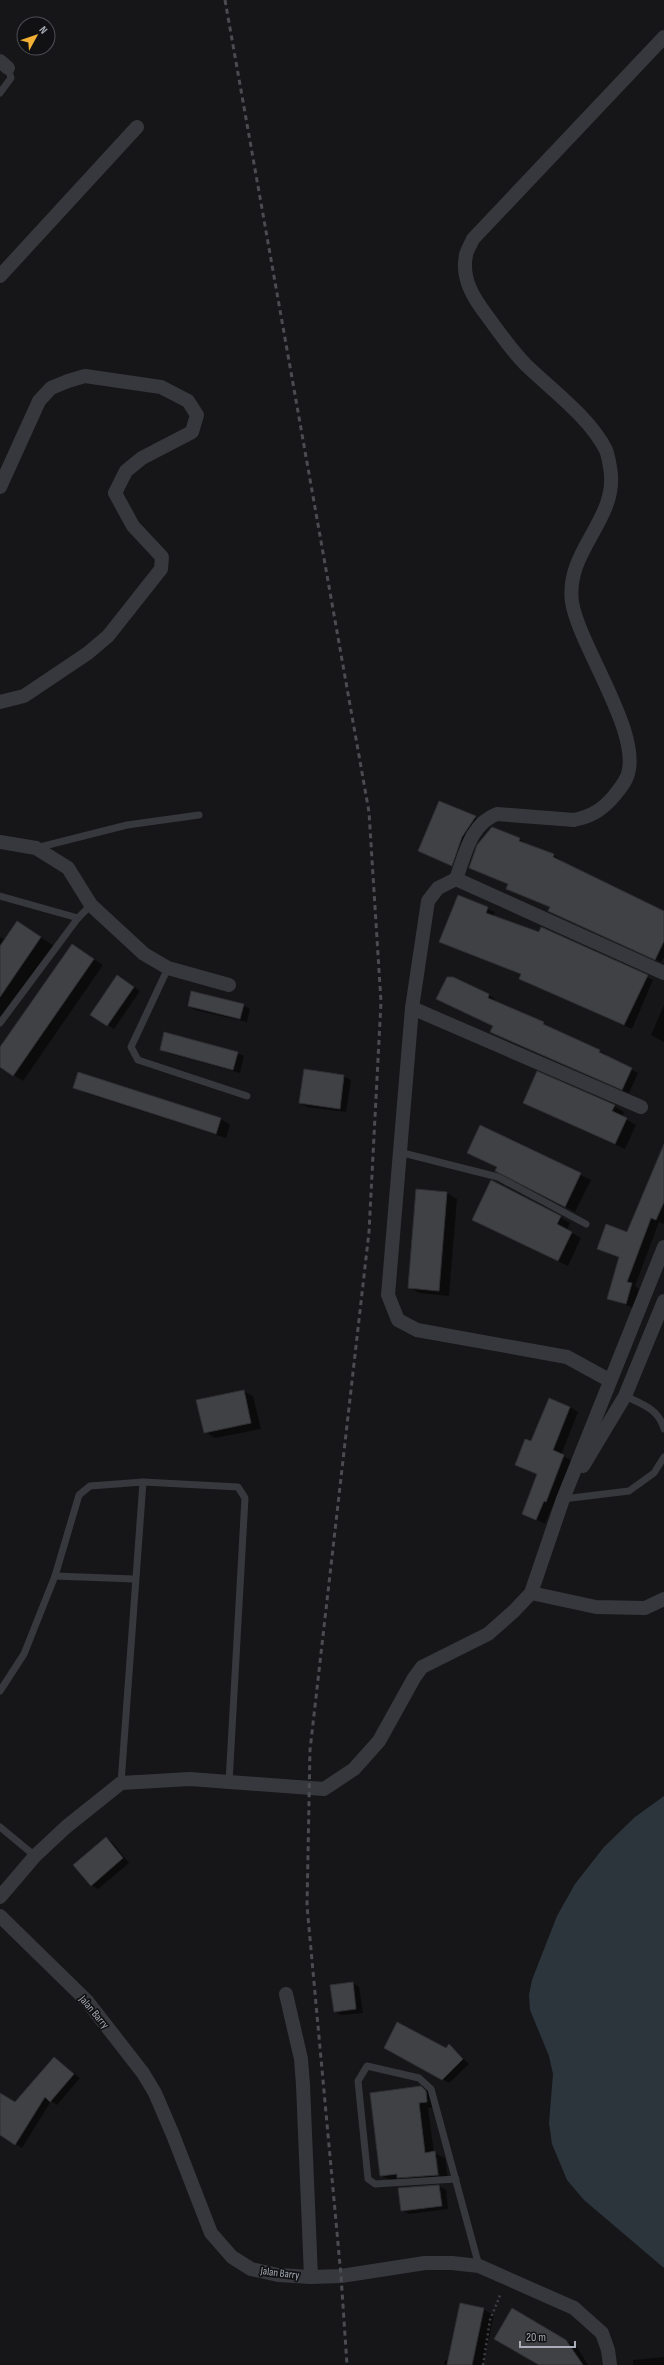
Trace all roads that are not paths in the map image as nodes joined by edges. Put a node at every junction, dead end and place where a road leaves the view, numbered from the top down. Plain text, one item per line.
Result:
1 (664, 37) edge
2 (4, 65) edge
3 (0, 93) edge
4 (138, 127) dead end
5 (0, 276) edge
6 (0, 487) edge
7 (0, 702) edge
8 (199, 815) dead end
9 (0, 842) edge
10 (36, 848) junction
11 (456, 880) junction
12 (0, 896) edge
13 (91, 905) junction
14 (78, 918) junction
15 (168, 968) junction
16 (664, 973) edge
17 (229, 985) dead end
18 (412, 1008) junction
19 (0, 1023) edge
20 (247, 1096) dead end
21 (642, 1107) dead end
22 (399, 1152) junction
23 (586, 1224) dead end
24 (664, 1247) edge
25 (664, 1301) edge
26 (609, 1380) junction
27 (625, 1396) junction
28 (664, 1429) edge
29 (664, 1457) edge
30 (142, 1482) junction
31 (563, 1499) junction
32 (55, 1576) junction
33 (134, 1579) junction
34 (531, 1592) junction
35 (664, 1599) edge
36 (0, 1690) edge
37 (229, 1782) junction
38 (121, 1783) junction
39 (0, 1827) edge
40 (35, 1856) junction
41 (0, 1897) edge
42 (0, 1916) edge
43 (286, 1994) dead end
44 (456, 2179) junction
45 (479, 2266) junction
46 (311, 2277) junction
47 (610, 2365) edge

1 - 11 street
2 - 3 lane
4 - 5 street
6 - 7 street
8 - 10 lane
9 - 10 street
10 - 13 street
11 - 16 street
11 - 18 street
12 - 14 lane
13 - 14 lane
13 - 15 street
14 - 19 lane
15 - 17 street
15 - 20 lane
18 - 21 street
18 - 22 street
22 - 23 lane
22 - 26 street
24 - 26 street
25 - 27 street
26 - 31 street
27 - 28 lane
27 - 31 street
29 - 31 lane
30 - 32 lane
30 - 33 lane
30 - 37 lane
31 - 34 street
32 - 33 lane
32 - 36 lane
33 - 38 lane
34 - 35 street
34 - 37 street
37 - 38 street
38 - 40 street
39 - 40 lane
40 - 41 street
42 - 46 street, Jalan Barry
43 - 46 street
44 - 44 lane
44 - 45 lane
45 - 46 street, Jalan Barry
45 - 47 street, Jalan Barry

